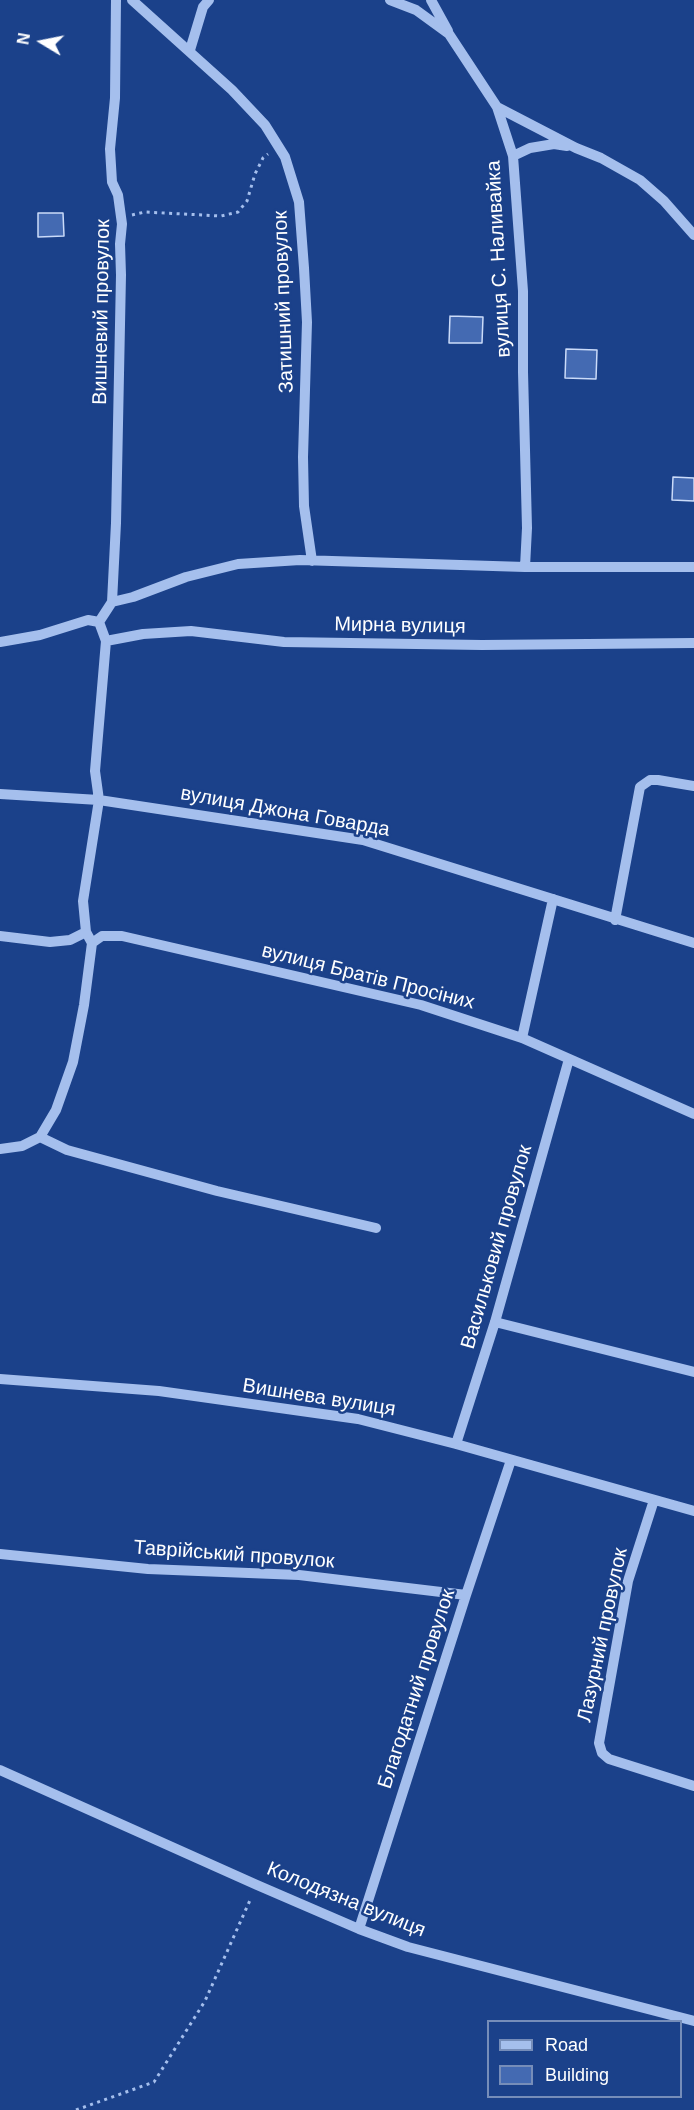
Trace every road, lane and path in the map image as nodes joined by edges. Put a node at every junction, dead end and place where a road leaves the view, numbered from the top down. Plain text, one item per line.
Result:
1 (116, 0) edge
2 (132, 0) edge
3 (209, 0) edge
4 (390, 0) edge
5 (431, 0) edge
6 (449, 34) junction
7 (190, 50) junction
8 (497, 107) junction
9 (278, 146) junction
10 (576, 148) junction
11 (513, 156) junction
12 (122, 224) junction
13 (694, 235) edge
14 (312, 561) junction
15 (525, 567) junction
16 (694, 567) edge
17 (112, 602) junction
18 (99, 622) junction
19 (106, 641) junction
20 (0, 642) edge
21 (694, 643) edge
22 (694, 786) edge
23 (0, 794) edge
24 (99, 800) junction
25 (553, 898) junction
26 (615, 920) junction
27 (86, 932) junction
28 (0, 936) edge
29 (694, 943) edge
30 (92, 944) junction
31 (522, 1038) junction
32 (569, 1059) junction
33 (694, 1114) edge
34 (40, 1137) junction
35 (0, 1149) edge
36 (376, 1228) dead end
37 (495, 1322) junction
38 (694, 1372) edge
39 (0, 1379) edge
40 (456, 1444) junction
41 (511, 1460) junction
42 (654, 1500) junction
43 (694, 1511) edge
44 (0, 1554) edge
45 (465, 1595) junction
46 (0, 1770) edge
47 (694, 1786) edge
48 (257, 1885) junction
49 (360, 1929) junction
50 (694, 2022) edge
51 (76, 2110) edge

1 - 12 street, Вишневий провулок
2 - 7 street, Затишний провулок
3 - 7 street
4 - 6 street, вулиця С. Наливайка
5 - 6 street
6 - 8 street, вулиця С. Наливайка
7 - 9 street, Затишний провулок
8 - 10 street
8 - 11 street, вулиця С. Наливайка
9 - 12 path
9 - 14 street, Затишний провулок
10 - 11 street
10 - 13 street
11 - 15 street, вулиця С. Наливайка
12 - 17 street, Вишневий провулок
14 - 15 street
14 - 17 street
15 - 16 street
17 - 18 street
18 - 19 street
18 - 20 street
19 - 21 street, Мирна вулиця
19 - 24 street
22 - 26 street
23 - 24 street, вулиця Джона Говарда
24 - 25 street, вулиця Джона Говарда
24 - 27 street
25 - 26 street, вулиця Джона Говарда
25 - 31 street
26 - 29 street, вулиця Джона Говарда
27 - 28 street
27 - 30 street
30 - 31 street, вулиця Братів Просіних
30 - 34 street
31 - 32 street, вулиця Братів Просіних
32 - 33 street, вулиця Братів Просіних
32 - 37 street, Васильковий провулок
34 - 35 street
34 - 36 street
37 - 38 street
37 - 40 street, Васильковий провулок
39 - 40 street, Вишнева вулиця
40 - 41 street, Вишнева вулиця
41 - 42 street, Вишнева вулиця
41 - 45 street, Благодатний провулок
42 - 43 street, Вишнева вулиця
42 - 47 street, Лазурний провулок
44 - 45 street, Таврійський провулок
45 - 49 street, Благодатний провулок
46 - 48 street, Колодязна вулиця
48 - 49 street, Колодязна вулиця
48 - 51 path
49 - 50 street, Колодязна вулиця

